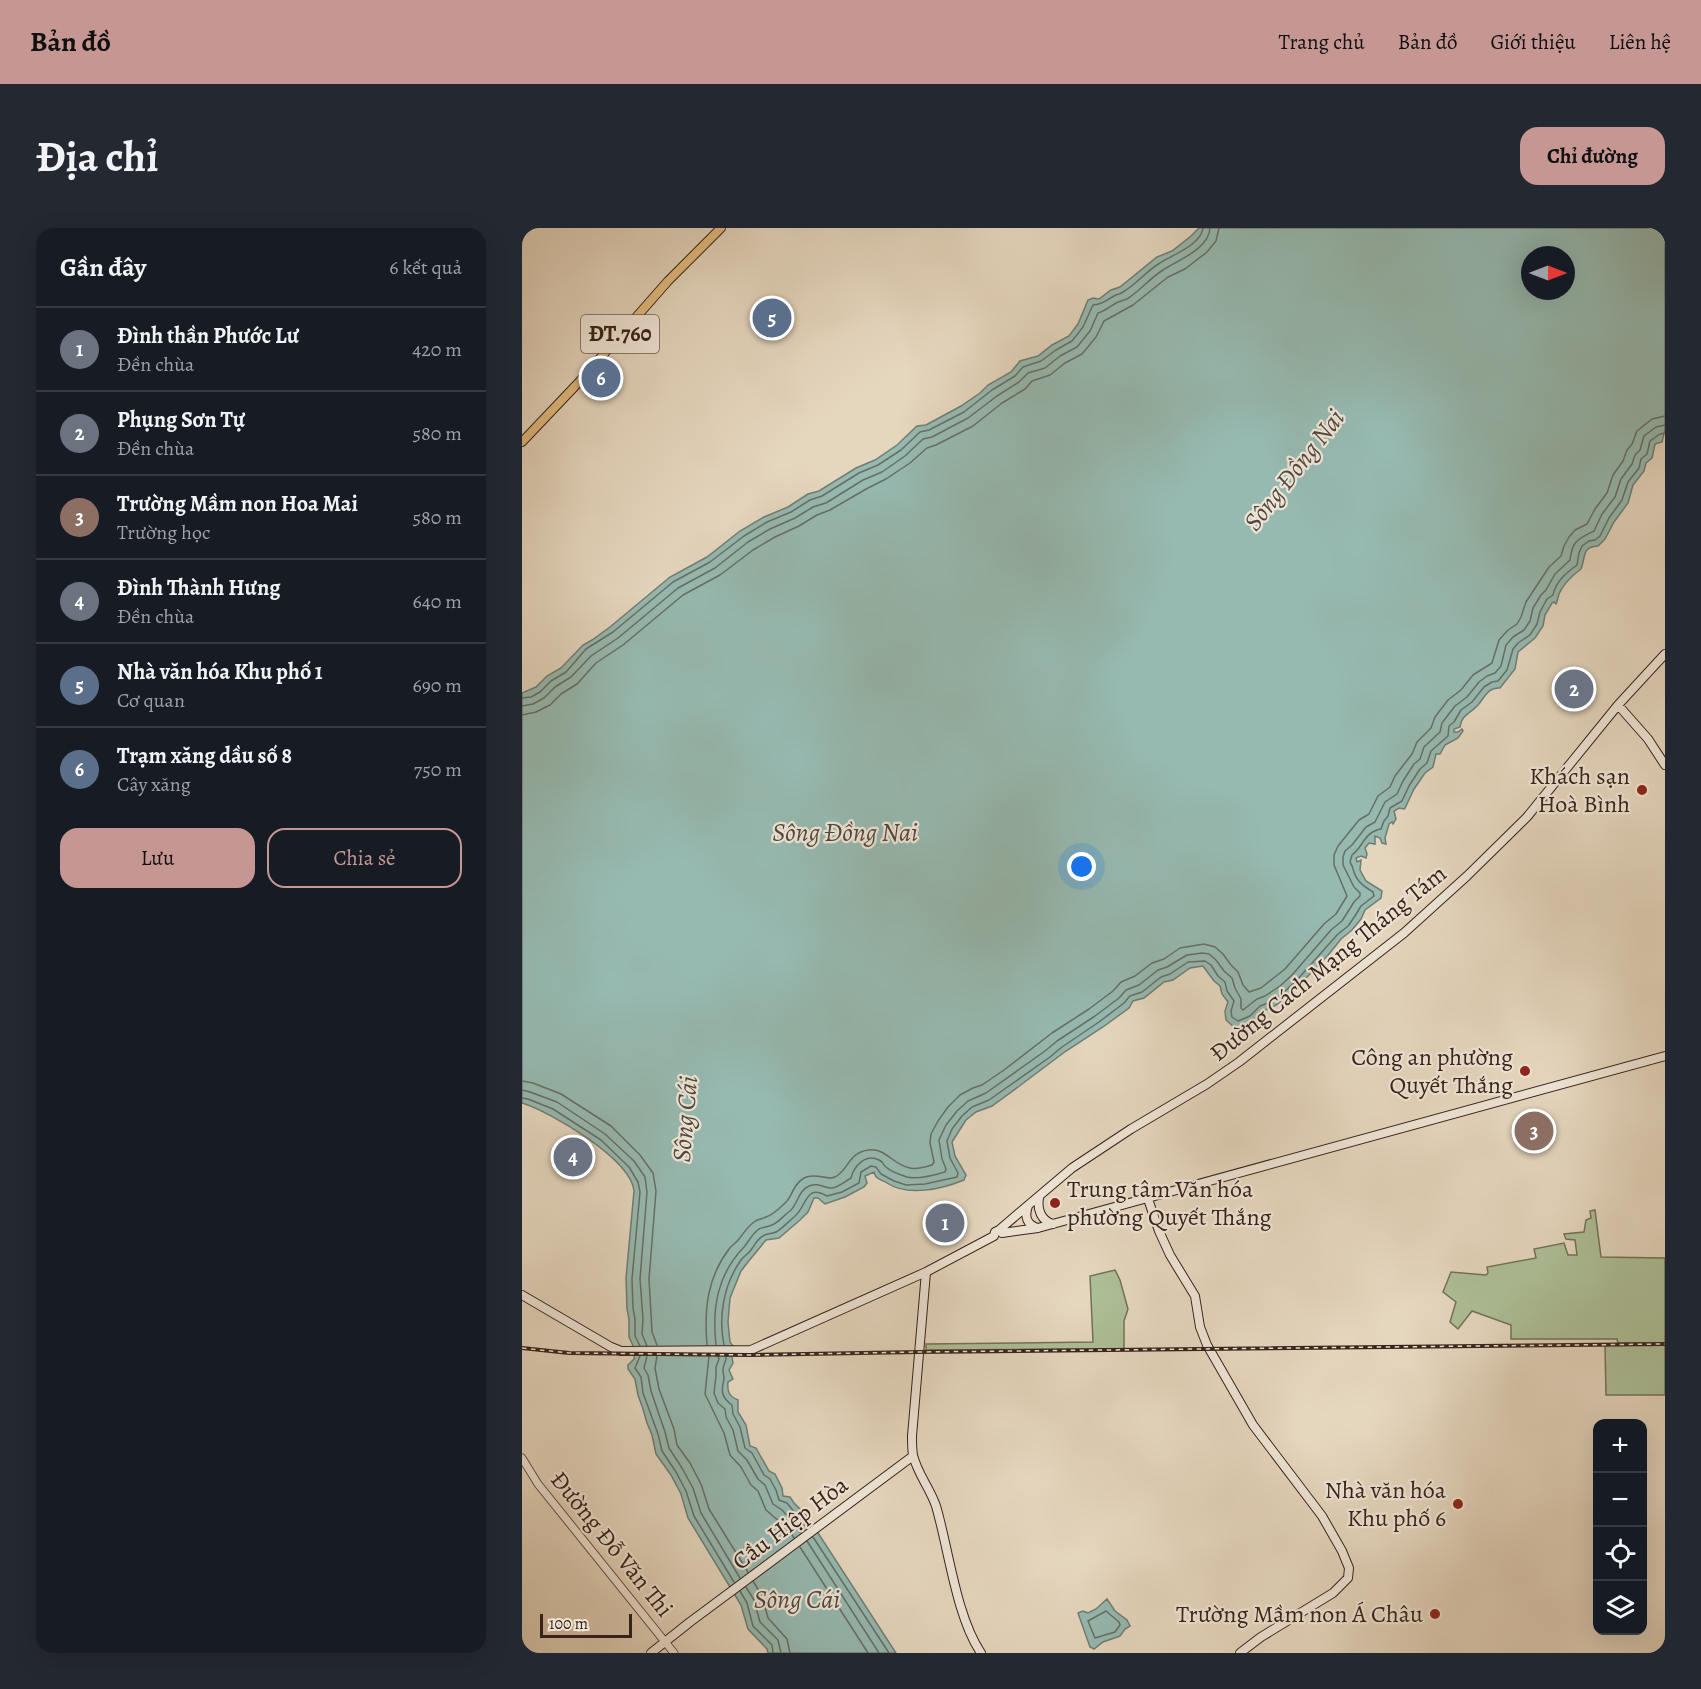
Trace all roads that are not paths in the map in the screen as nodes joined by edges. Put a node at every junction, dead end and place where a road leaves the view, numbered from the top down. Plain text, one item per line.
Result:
1 (721, 228) edge
2 (522, 442) edge
3 (1665, 654) edge
4 (1618, 705) junction
5 (1665, 765) edge
6 (1665, 1056) edge
7 (1039, 1198) junction
8 (1148, 1198) junction
9 (1028, 1206) junction
10 (1053, 1224) junction
11 (1038, 1228) junction
12 (998, 1233) junction
13 (926, 1272) junction
14 (522, 1295) edge
15 (913, 1456) junction
16 (522, 1458) edge
17 (664, 1641) junction
18 (651, 1653) edge
19 (674, 1653) edge
20 (981, 1653) edge
21 (1240, 1653) edge

1 - 2 main road, ĐT.760
3 - 4 main road, Đường Cách Mạng Tháng Tám
4 - 5 main road
4 - 7 main road, Đường Cách Mạng Tháng Tám
6 - 8 main road
7 - 9 main road, Đường Cách Mạng Tháng Tám
7 - 10 main road
8 - 10 main road
8 - 21 main road
9 - 11 main road
9 - 12 main road, Đường Cách Mạng Tháng Tám
10 - 11 main road
11 - 12 main road
12 - 13 main road
13 - 14 main road
13 - 15 main road
15 - 17 main road, Cầu Hiệp Hòa
15 - 20 main road
16 - 17 street, Đường Đỗ Văn Thi
17 - 18 main road, Cầu Hiệp Hòa
17 - 19 street, Đường Đỗ Văn Thi

